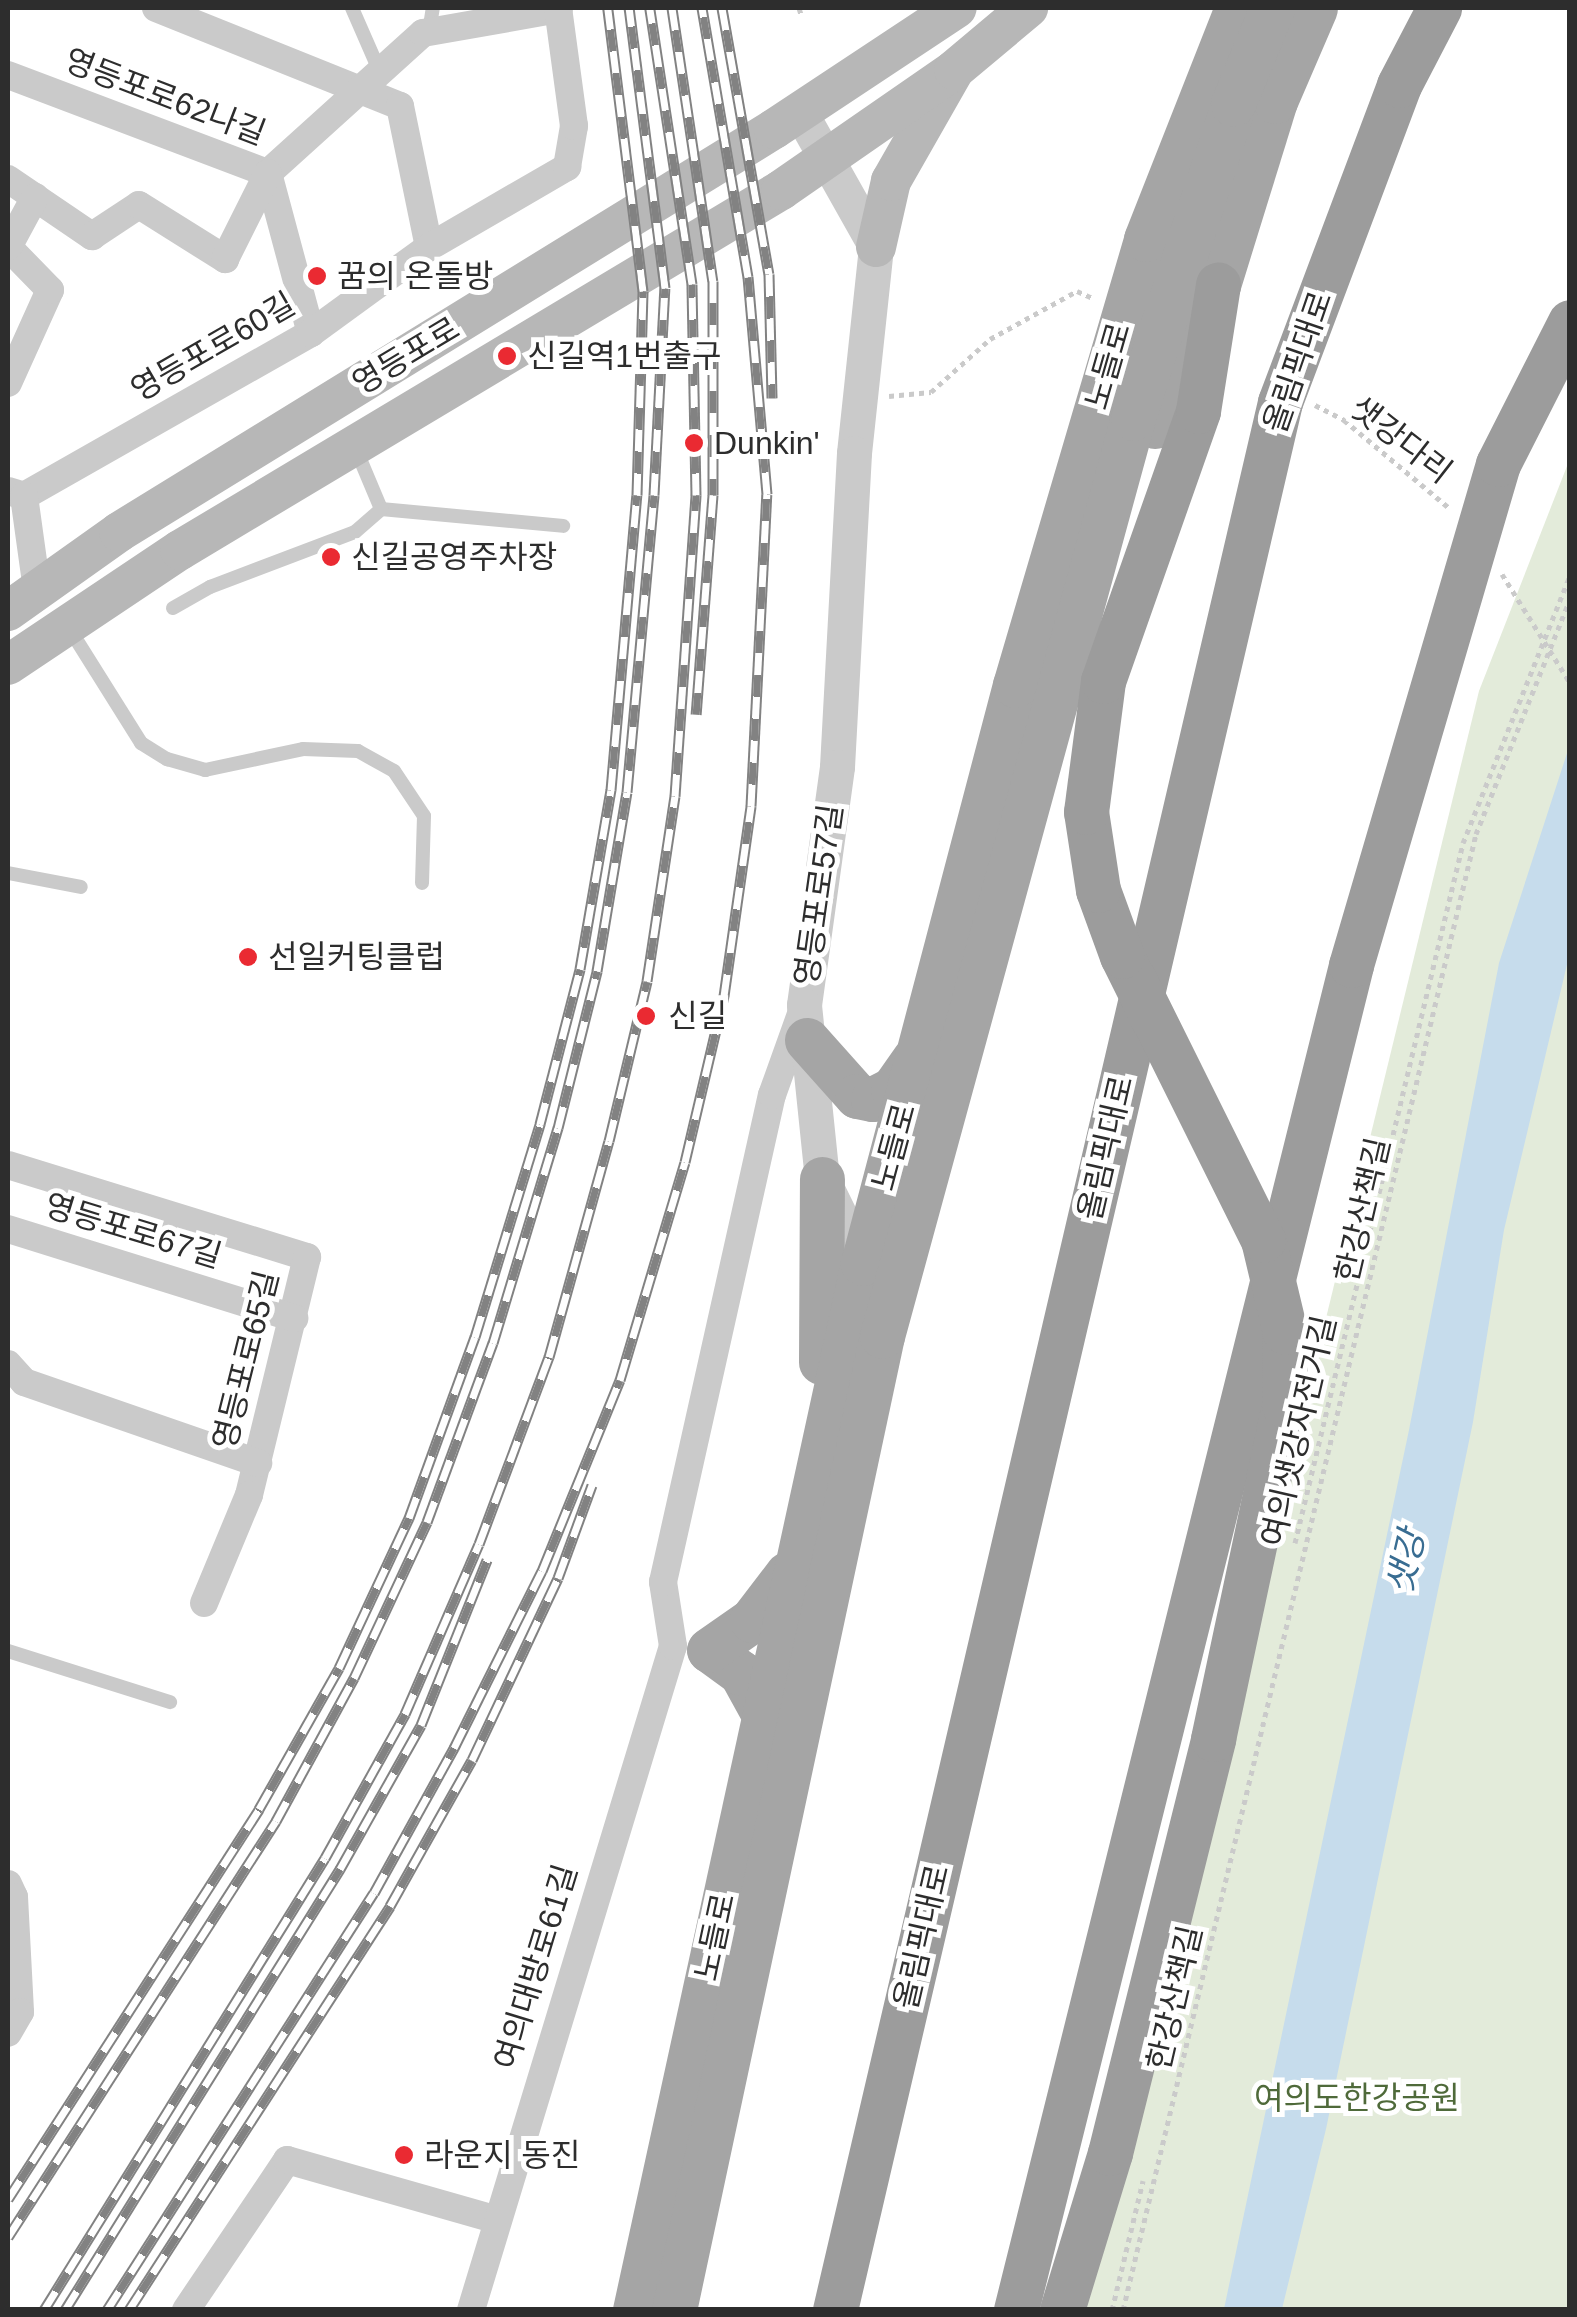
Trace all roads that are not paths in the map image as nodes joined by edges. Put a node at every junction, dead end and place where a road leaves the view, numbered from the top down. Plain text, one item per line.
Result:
1 (156, 8) edge
2 (352, 8) edge
3 (559, 8) edge
4 (958, 8) edge
5 (1028, 8) edge
6 (1204, 8) edge
7 (1237, 8) edge
8 (1272, 8) edge
9 (1315, 8) edge
10 (1439, 8) edge
11 (431, 20) edge
12 (954, 70) junction
13 (8, 75) edge
14 (370, 80) junction
15 (787, 121) junction
16 (821, 158) junction
17 (268, 173) junction
18 (8, 179) edge
19 (35, 198) junction
20 (428, 247) junction
21 (876, 247) junction
22 (1218, 285) junction
23 (1570, 322) edge
24 (310, 332) junction
25 (8, 383) edge
26 (355, 447) junction
27 (16, 493) edge
28 (382, 509) junction
29 (564, 526) dead end
30 (1103, 537) junction
31 (22, 600) edge
32 (173, 608) dead end
33 (66, 623) junction
34 (8, 665) edge
35 (1015, 685) junction
36 (8, 873) edge
37 (422, 883) dead end
38 (81, 887) dead end
39 (806, 1023) junction
40 (918, 1053) junction
41 (8, 1165) edge
42 (822, 1179) junction
43 (8, 1229) edge
44 (862, 1263) junction
45 (889, 1311) junction
46 (294, 1318) junction
47 (8, 1364) edge
48 (258, 1464) junction
49 (816, 1472) junction
50 (794, 1565) junction
51 (204, 1603) dead end
52 (691, 1648) junction
53 (8, 1651) edge
54 (170, 1702) dead end
55 (763, 1713) junction
56 (8, 1884) edge
57 (14, 1959) edge
58 (8, 2034) edge
59 (498, 2220) junction
60 (186, 2310) edge
61 (470, 2310) edge
62 (635, 2310) edge
63 (674, 2310) edge
64 (835, 2310) edge
65 (1016, 2310) edge
66 (1062, 2310) edge

1 - 14 street
2 - 14 lane
3 - 11 street, 영등포로62나길
3 - 20 street, 영등포로60길
4 - 15 main road, 영등포로
5 - 12 main road
6 - 35 main road
7 - 35 main road, 노들로
8 - 30 main road, 노들로
9 - 22 main road
10 - 64 highway, 올림픽대로
11 - 14 street, 영등포로62나길
12 - 16 main road
12 - 21 main road
13 - 17 street, 영등포로62나길
14 - 17 street, 영등포로62나길
14 - 20 street
15 - 16 street
15 - 31 main road, 영등포로
16 - 21 street
16 - 26 main road, 영등포로
17 - 19 street
17 - 24 street
18 - 19 street
19 - 25 street
20 - 24 street, 영등포로60길
21 - 39 street, 영등포로57길
22 - 30 main road
22 - 66 highway
23 - 65 highway
24 - 27 street, 영등포로60길
26 - 28 lane
26 - 33 main road, 영등포로
27 - 31 street, 영등포로60길
28 - 29 lane
28 - 32 lane
30 - 45 main road, 노들로
33 - 34 main road, 영등포로
33 - 37 lane
35 - 40 main road, 노들로
36 - 38 lane
39 - 40 main road
39 - 42 street
39 - 52 street, 영등포로57길
40 - 44 main road, 노들로
41 - 46 street, 영등포로65길
42 - 44 street
42 - 49 main road
43 - 46 street, 영등포로67길
44 - 45 street
44 - 49 main road, 노들로
45 - 63 main road, 노들로
46 - 48 street, 영등포로65길
47 - 48 street
48 - 51 street, 영등포로65길
49 - 50 main road, 노들로
50 - 52 main road
50 - 55 main road, 노들로
52 - 55 main road
52 - 59 street, 여의대방로61길
53 - 54 lane
55 - 62 main road, 노들로
56 - 57 street
57 - 58 street
59 - 60 street
59 - 61 street, 여의대방로61길

